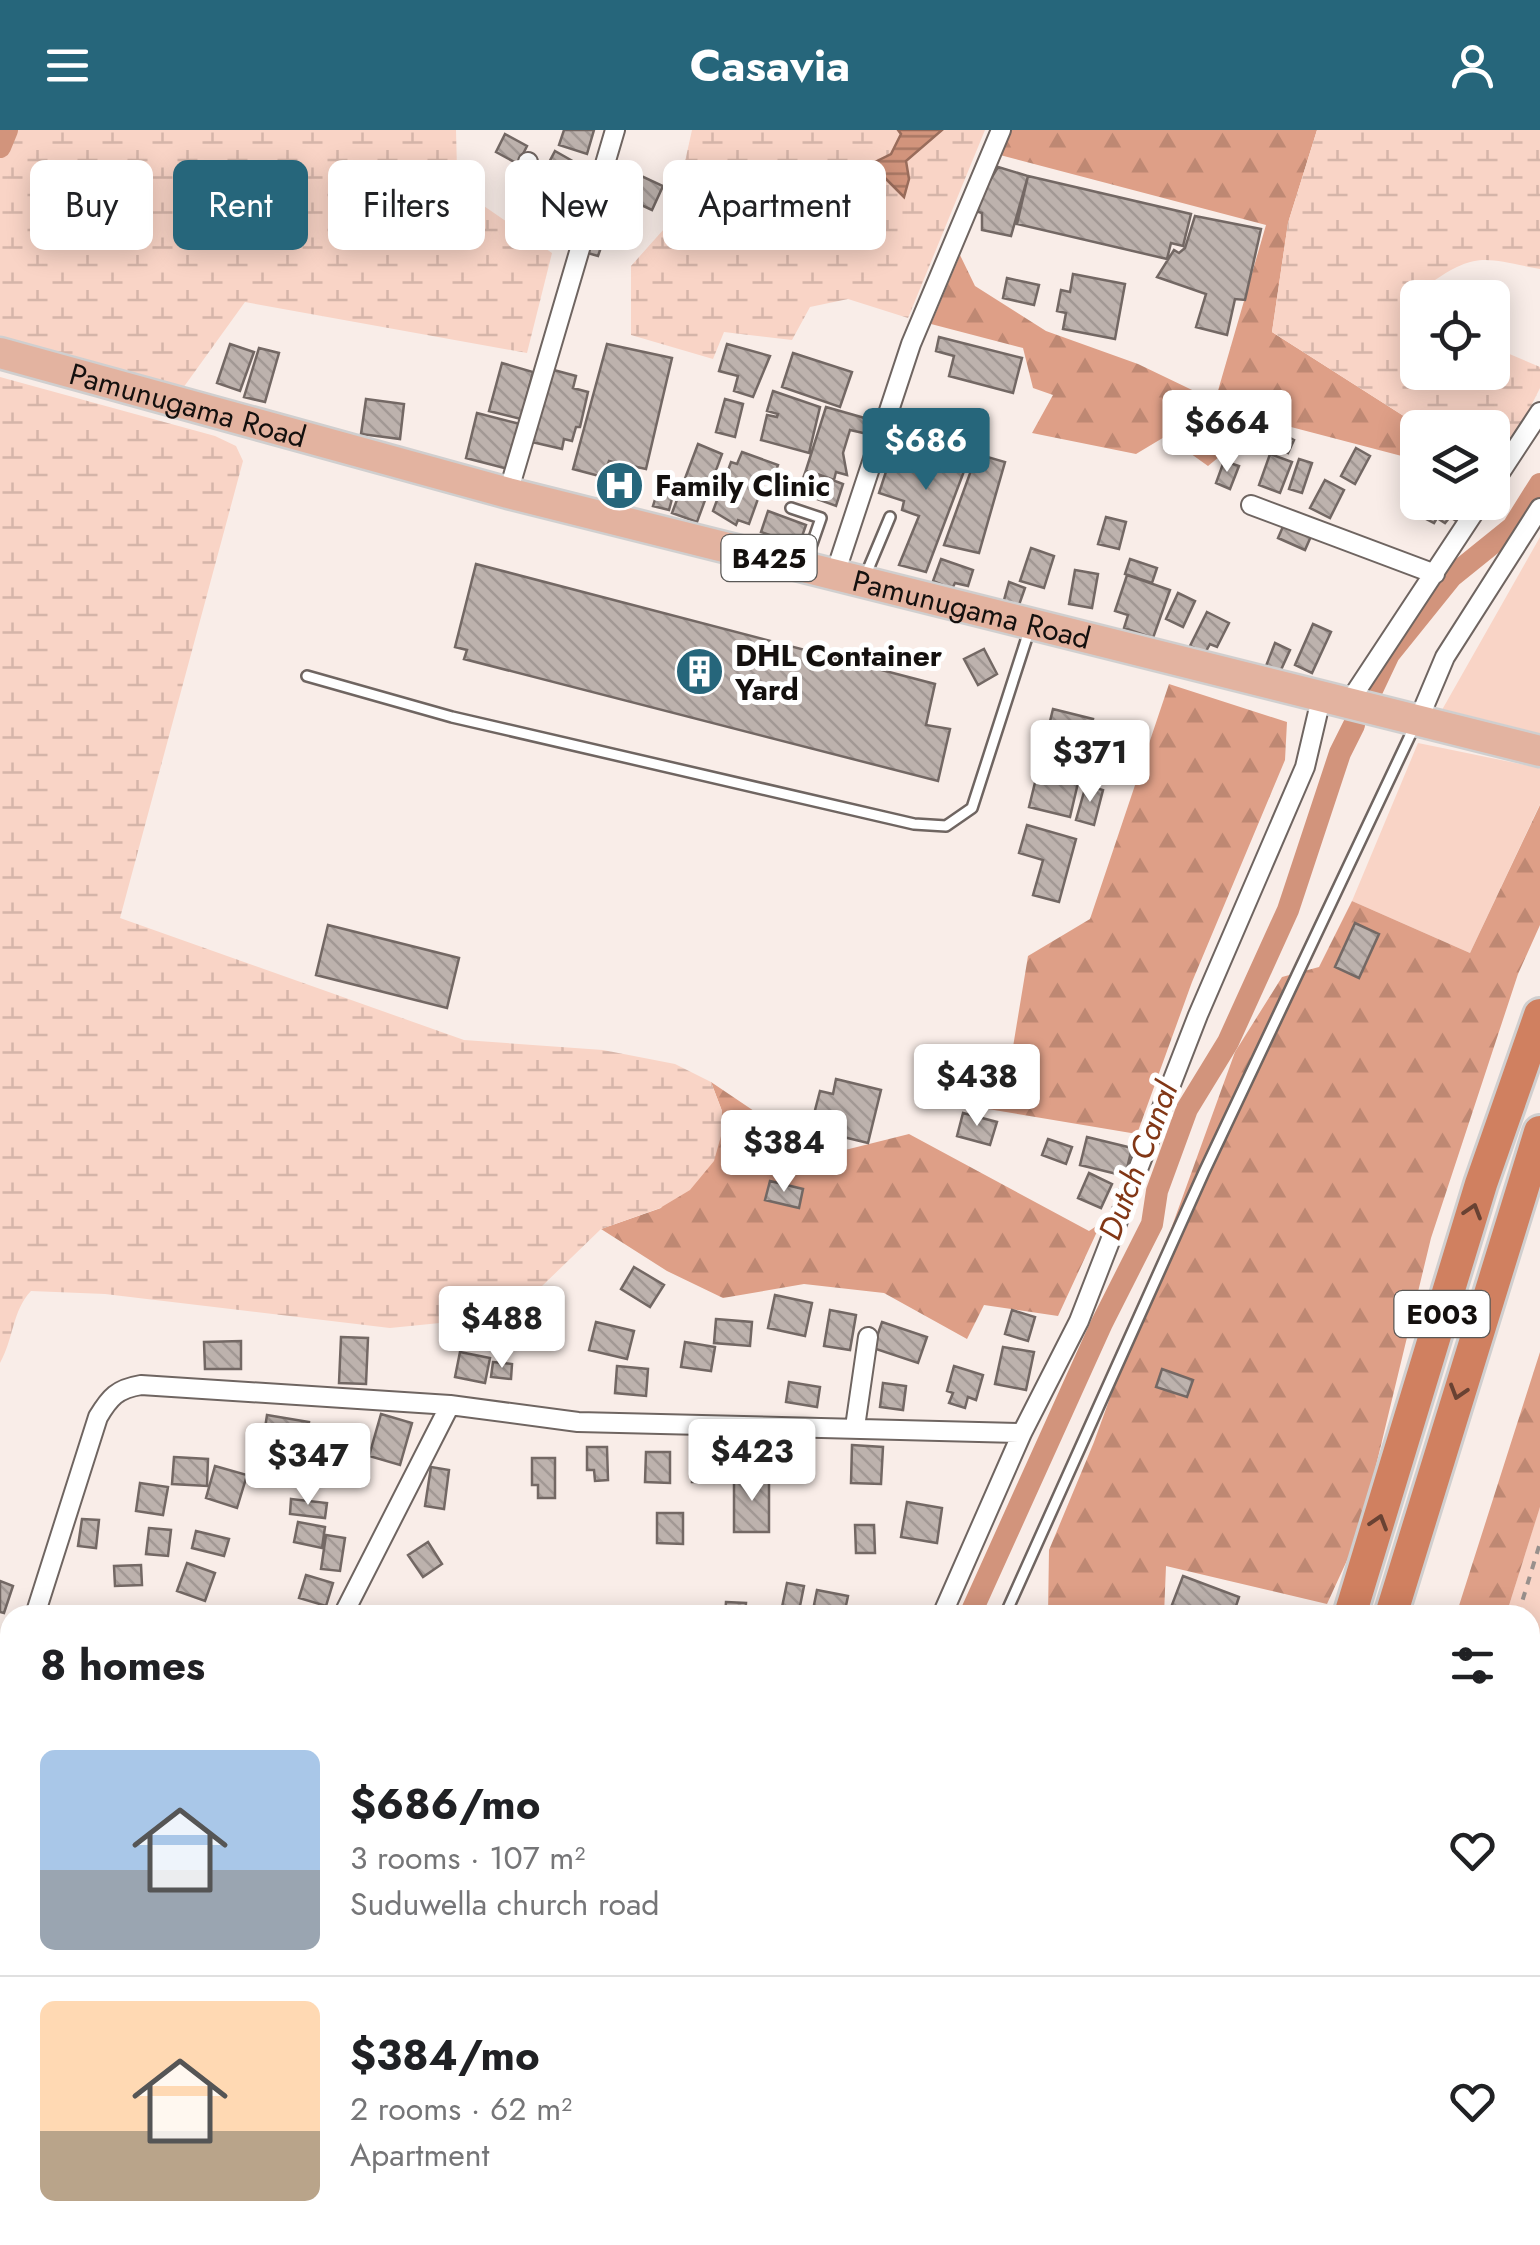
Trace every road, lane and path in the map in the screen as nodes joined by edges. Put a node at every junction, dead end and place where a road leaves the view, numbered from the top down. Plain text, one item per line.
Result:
1 (615, 130) edge
2 (1001, 130) edge
3 (605, 160) edge
4 (578, 250) edge
5 (0, 353) edge
6 (1540, 412) edge
7 (1510, 458) edge
8 (508, 493) junction
9 (1251, 505) dead end
10 (792, 508) dead end
11 (1540, 508) edge
12 (890, 517) dead end
13 (1470, 520) edge
14 (804, 566) junction
15 (1435, 574) junction
16 (849, 578) junction
17 (1031, 625) junction
18 (307, 676) dead end
19 (1334, 702) junction
20 (1418, 720) junction
21 (1540, 751) edge
22 (1540, 1015) edge
23 (1540, 1132) edge
24 (868, 1337) dead end
25 (450, 1406) junction
26 (855, 1427) junction
27 (1022, 1433) junction
28 (1540, 1543) edge
29 (39, 1605) edge
30 (347, 1605) edge
31 (946, 1605) edge
32 (1009, 1605) edge
33 (1353, 1605) edge
34 (1395, 1605) edge
35 (1521, 1605) edge

1 - 3 street
2 - 16 street
4 - 8 street
5 - 8 main road, Pamunugama Road / B425
6 - 7 street
8 - 14 main road, Pamunugama Road / B425
9 - 15 street
10 - 14 lane
11 - 20 street
12 - 16 lane
13 - 15 street
14 - 16 main road, Pamunugama Road / B425
15 - 19 street
16 - 17 main road, Pamunugama Road / B425
17 - 18 lane
17 - 19 main road, Pamunugama Road / B425
19 - 20 main road, Pamunugama Road / B425
19 - 27 street
20 - 21 main road, Pamunugama Road / B425
20 - 32 lane
33 -> 22 highway, E003
23 -> 34 highway, E003
24 - 26 street
25 - 26 street
25 - 29 street
25 - 30 street
26 - 27 street
27 - 31 street
28 - 35 path

